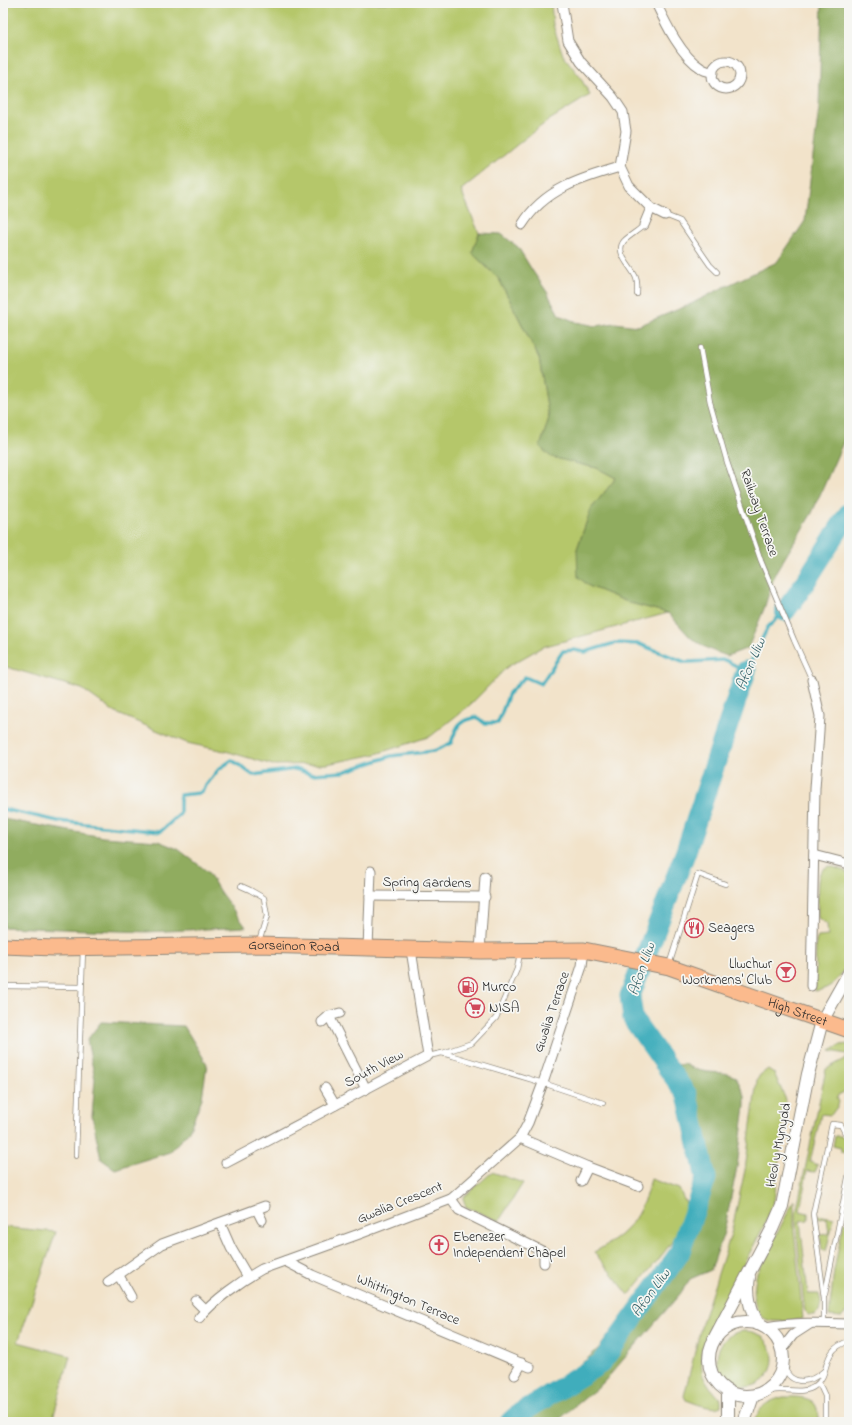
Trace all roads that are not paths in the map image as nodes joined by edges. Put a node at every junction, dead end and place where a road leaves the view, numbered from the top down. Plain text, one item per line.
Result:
1 (562, 3) edge
2 (656, 3) edge
3 (713, 73) dead end
4 (620, 167) junction
5 (651, 208) junction
6 (665, 215) joint
7 (522, 225) dead end
8 (644, 225) joint
9 (717, 272) dead end
10 (637, 294) dead end
11 (700, 348) dead end
12 (812, 680) joint
13 (814, 855) junction
14 (849, 864) edge
15 (371, 871) dead end
16 (485, 877) dead end
17 (725, 884) dead end
18 (241, 886) dead end
19 (370, 896) junction
20 (485, 897) junction
21 (258, 945) junction
22 (3, 946) edge
23 (83, 948) junction
24 (368, 948) junction
25 (411, 950) junction
26 (584, 950) junction
27 (480, 951) junction
28 (521, 952) junction
29 (665, 966) junction
30 (849, 973) edge
31 (3, 986) edge
32 (811, 986) dead end
33 (81, 987) junction
34 (340, 1012) dead end
35 (822, 1021) junction
36 (849, 1030) edge
37 (442, 1053) junction
38 (428, 1056) junction
39 (543, 1083) junction
40 (325, 1088) dead end
41 (366, 1089) junction
42 (603, 1103) dead end
43 (335, 1105) junction
44 (520, 1138) junction
45 (849, 1141) edge
46 (233, 1148) dead end
47 (76, 1156) dead end
48 (238, 1156) junction
49 (226, 1163) dead end
50 (588, 1167) junction
51 (849, 1173) edge
52 (581, 1181) dead end
53 (638, 1186) dead end
54 (452, 1199) junction
55 (262, 1220) dead end
56 (220, 1223) junction
57 (285, 1261) junction
58 (544, 1263) dead end
59 (750, 1270) junction
60 (118, 1274) junction
61 (248, 1277) junction
62 (108, 1282) dead end
63 (131, 1297) dead end
64 (824, 1298) junction
65 (196, 1301) dead end
66 (205, 1310) junction
67 (198, 1318) dead end
68 (813, 1322) junction
69 (824, 1323) junction
70 (849, 1324) edge
71 (762, 1326) junction
72 (714, 1338) junction
73 (849, 1341) edge
74 (782, 1349) junction
75 (783, 1362) junction
76 (825, 1370) junction
77 (515, 1375) dead end
78 (818, 1383) junction
79 (728, 1392) junction
80 (758, 1394) junction
81 (728, 1422) edge
82 (744, 1422) edge
83 (826, 1422) edge

1 - 4 street
2 - 3 street
4 - 5 street
4 - 7 street
5 - 6 street
5 - 8 street
6 - 9 lane
8 - 10 lane
11 - 12 lane, Railway Terrace
12 - 13 street
13 - 14 street
13 - 32 street
15 - 19 street, Spring Gardens
16 - 20 street, Spring Gardens
17 - 29 lane
18 - 21 lane
19 - 20 street, Spring Gardens
19 - 24 street, Spring Gardens
20 - 27 street, Spring Gardens
21 - 23 main road, Gorseinon Road
21 - 24 main road, Gorseinon Road
22 - 23 main road, Gorseinon Road
23 - 33 lane
24 - 25 main road, Gorseinon Road
25 - 27 main road, Gorseinon Road
25 - 38 street
26 - 28 main road, Gorseinon Road
26 - 29 main road, High Street
26 - 39 street, Gwalia Terrace
27 - 28 main road, Gorseinon Road
28 - 37 lane
29 - 35 main road, High Street
30 - 35 street, Heol y Mynydd
31 - 33 lane
33 - 47 lane
34 - 41 street
35 - 36 main road, High Street
35 - 59 street, Heol y Mynydd
37 - 38 lane
37 - 39 lane
38 - 41 street, South View
39 - 42 lane
39 - 44 street, Gwalia Crescent
40 - 43 street
41 - 43 street, South View
43 - 48 street, South View
44 - 50 street
44 - 54 street, Gwalia Crescent
45 - 64 lane
46 - 48 street
48 - 49 street, South View
50 - 52 street
50 - 53 street
51 - 64 lane
54 - 57 street, Gwalia Crescent
54 - 58 street
55 - 56 street
56 - 60 street
56 - 61 street
57 - 61 street, Gwalia Crescent
57 - 77 street, Whittington Terrace
59 - 71 street, Heol y Mynydd
59 - 72 street, Heol y Mynydd
60 - 62 street
60 - 63 street
61 - 66 street, Gwalia Crescent
64 - 69 lane
65 - 66 street
66 - 67 street, Gwalia Crescent
68 - 69 street
68 - 71 street
68 - 74 street
69 - 70 street
71 - 72 street
71 - 74 street
72 - 79 street
73 - 76 lane
74 - 75 street
75 - 76 lane
75 - 80 street
76 - 78 lane
78 - 80 lane
78 - 83 lane
79 - 80 street
79 - 81 street
80 - 82 street

